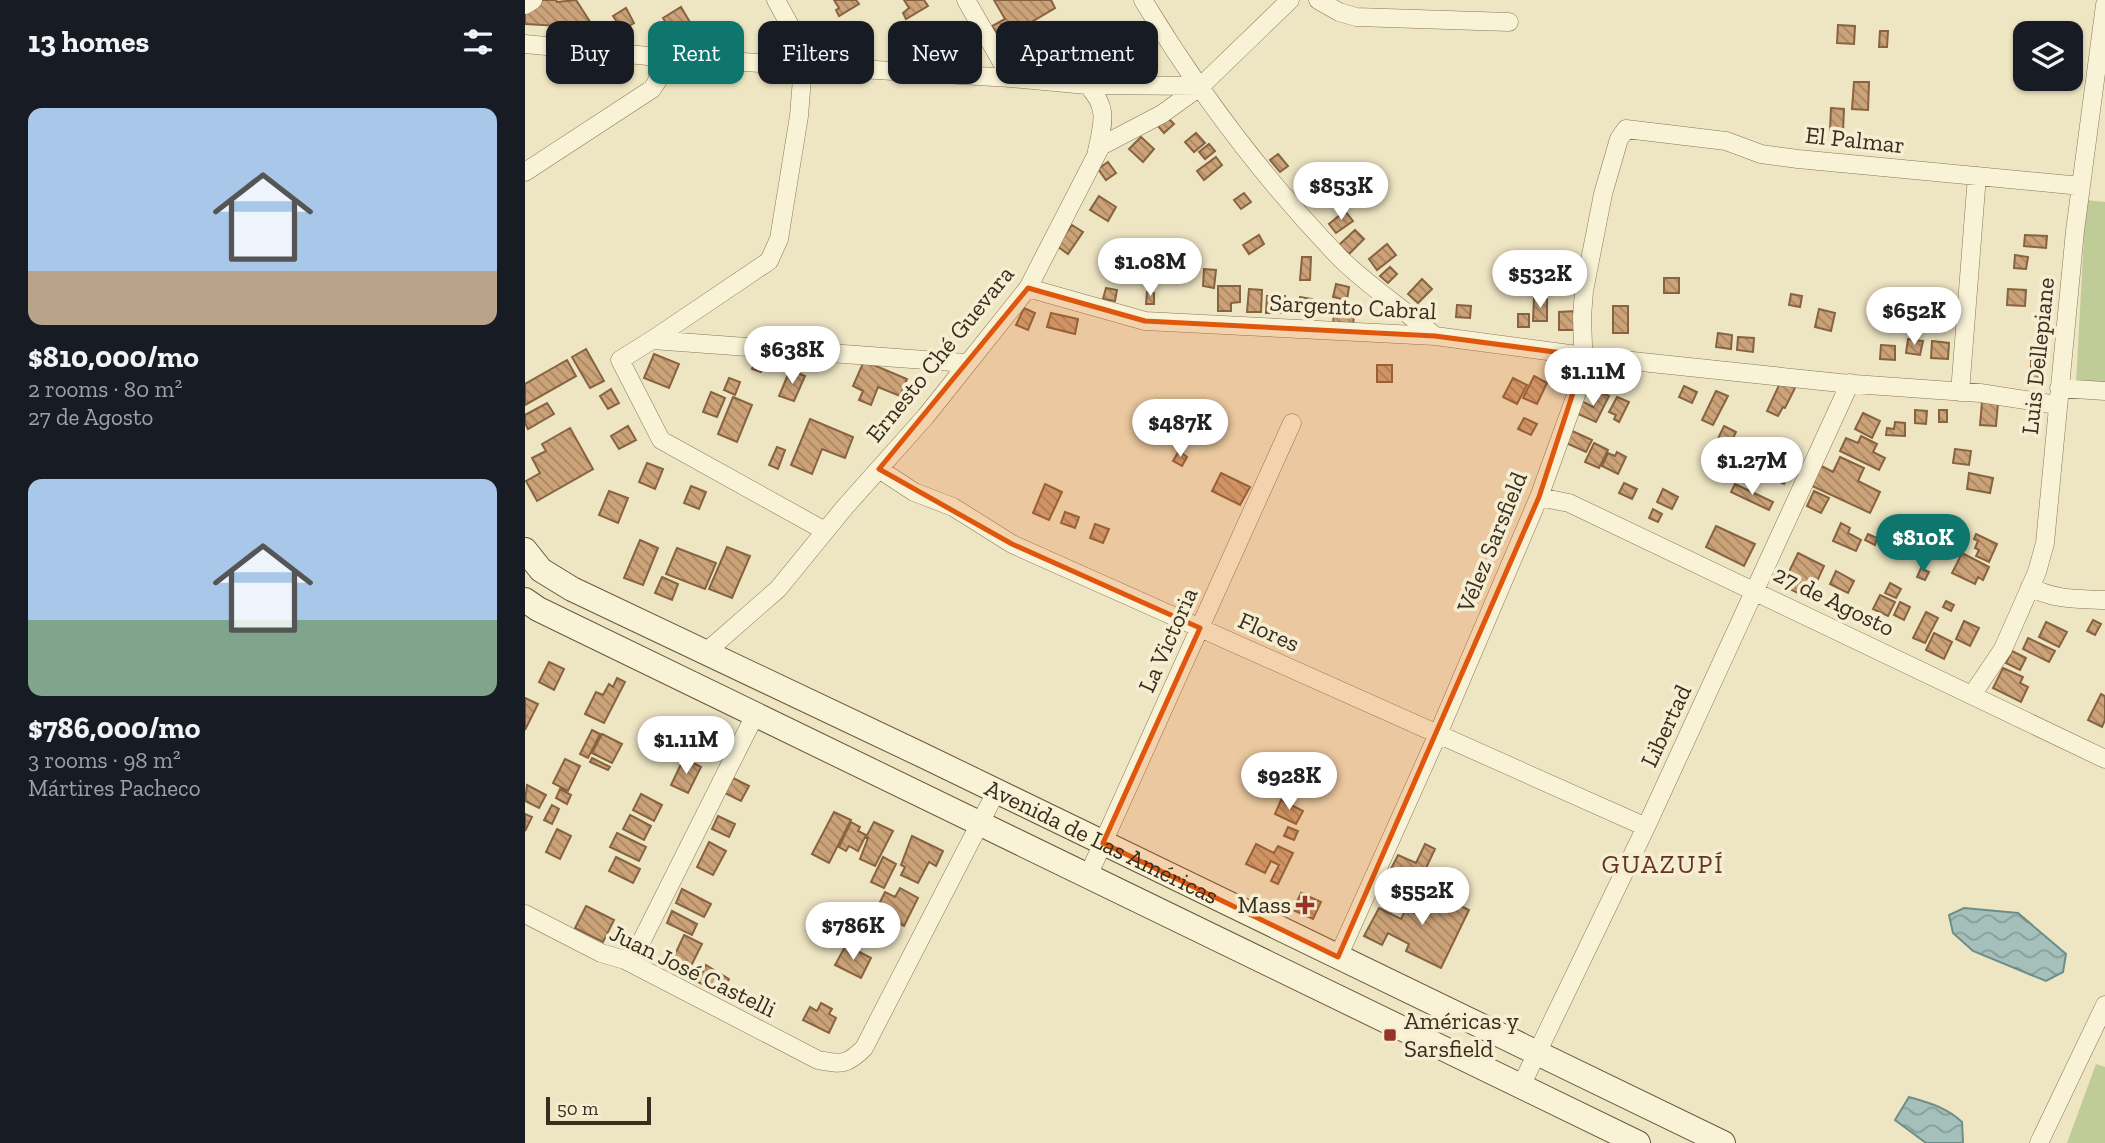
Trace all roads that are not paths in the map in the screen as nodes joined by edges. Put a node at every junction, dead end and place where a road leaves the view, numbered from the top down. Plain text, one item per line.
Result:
1 (533, 0) edge
2 (776, 0) edge
3 (966, 0) edge
4 (1143, 0) edge
5 (1290, 0) edge
6 (1318, 0) edge
7 (525, 5) edge
8 (2105, 5) edge
9 (788, 21) edge
10 (1509, 22) dead end
11 (525, 44) edge
12 (996, 52) edge
13 (648, 56) edge
14 (874, 70) edge
15 (996, 77) edge
16 (655, 84) edge
17 (802, 84) edge
18 (1076, 84) edge
19 (1087, 85) junction
20 (1201, 86) junction
21 (1626, 129) joint
22 (1097, 150) junction
23 (525, 172) edge
24 (1977, 176) junction
25 (2081, 186) junction
26 (1028, 288) junction
27 (1435, 336) junction
28 (652, 340) junction
29 (1585, 355) junction
30 (966, 363) junction
31 (1850, 383) junction
32 (2105, 391) edge
33 (1960, 392) junction
34 (2058, 396) junction
35 (1292, 423) dead end
36 (879, 469) junction
37 (1539, 497) junction
38 (825, 531) junction
39 (525, 550) edge
40 (2030, 587) junction
41 (1755, 591) junction
42 (2105, 600) edge
43 (529, 608) edge
44 (1200, 628) junction
45 (706, 652) junction
46 (1972, 695) junction
47 (755, 715) junction
48 (1438, 734) junction
49 (2105, 759) edge
50 (996, 792) junction
51 (979, 823) junction
52 (1646, 827) junction
53 (1103, 843) junction
54 (1088, 876) junction
55 (525, 914) edge
56 (1338, 957) junction
57 (625, 960) junction
58 (2105, 1005) edge
59 (1538, 1054) junction
60 (1521, 1086) junction
61 (1638, 1143) edge
62 (1723, 1143) edge
63 (2039, 1143) edge

1 - 7 street
2 - 9 street
3 - 12 street
4 - 20 street
5 - 20 street
6 - 10 street
8 - 25 street, Luis Dellepiane
11 - 13 street
14 - 15 street
16 - 23 street
17 - 28 street
18 - 19 street
19 - 20 street
19 - 22 street, Ernesto Ché Guevara
20 - 22 street
20 - 27 street
21 - 24 street, El Palmar
21 - 29 street, Vélez Sarsfield
22 - 26 street, Ernesto Ché Guevara
24 - 25 street, El Palmar
24 - 33 street
25 - 34 street, Luis Dellepiane
26 - 27 street, Sargento Cabral
26 - 30 street, Ernesto Ché Guevara
27 - 29 street, Sargento Cabral
28 - 30 street
28 - 38 street
29 - 31 street, Sargento Cabral
29 - 37 street, Vélez Sarsfield
30 - 36 street, Ernesto Ché Guevara
31 - 33 street, Sargento Cabral
31 - 41 street, Libertad
32 - 34 street, Sargento Cabral
33 - 34 street, Sargento Cabral
34 - 40 street, Luis Dellepiane
35 - 44 street, La Victoria
36 - 38 street, Ernesto Ché Guevara
36 - 44 street, Flores
37 - 41 street, 27 de Agosto
37 - 48 street, Vélez Sarsfield
38 - 45 street, Ernesto Ché Guevara
39 - 45 main road, Avenida de Las Américas
40 - 42 street
40 - 46 street, Luis Dellepiane
41 - 46 street, 27 de Agosto
41 - 52 street, Libertad
43 - 47 main road, Avenida de Las Américas
44 - 48 street, Flores
44 - 53 street, La Victoria
45 - 50 main road, Avenida de Las Américas
46 - 49 street, 27 de Agosto
47 - 51 main road, Avenida de Las Américas
47 - 57 street
48 - 52 street, Flores
48 - 56 street, Vélez Sarsfield
50 - 51 street
50 - 53 main road, Avenida de Las Américas
51 - 54 main road, Avenida de Las Américas
51 - 57 street, Juan José Castelli
52 - 59 street, Libertad
53 - 54 street, La Victoria
53 - 56 main road, Avenida de Las Américas
54 - 60 main road, Avenida de Las Américas
55 - 57 street, Juan José Castelli
56 - 59 main road, Avenida de Las Américas
58 - 63 street
59 - 60 street, Libertad
59 - 62 main road, Avenida de Las Américas
60 - 61 main road, Avenida de Las Américas

